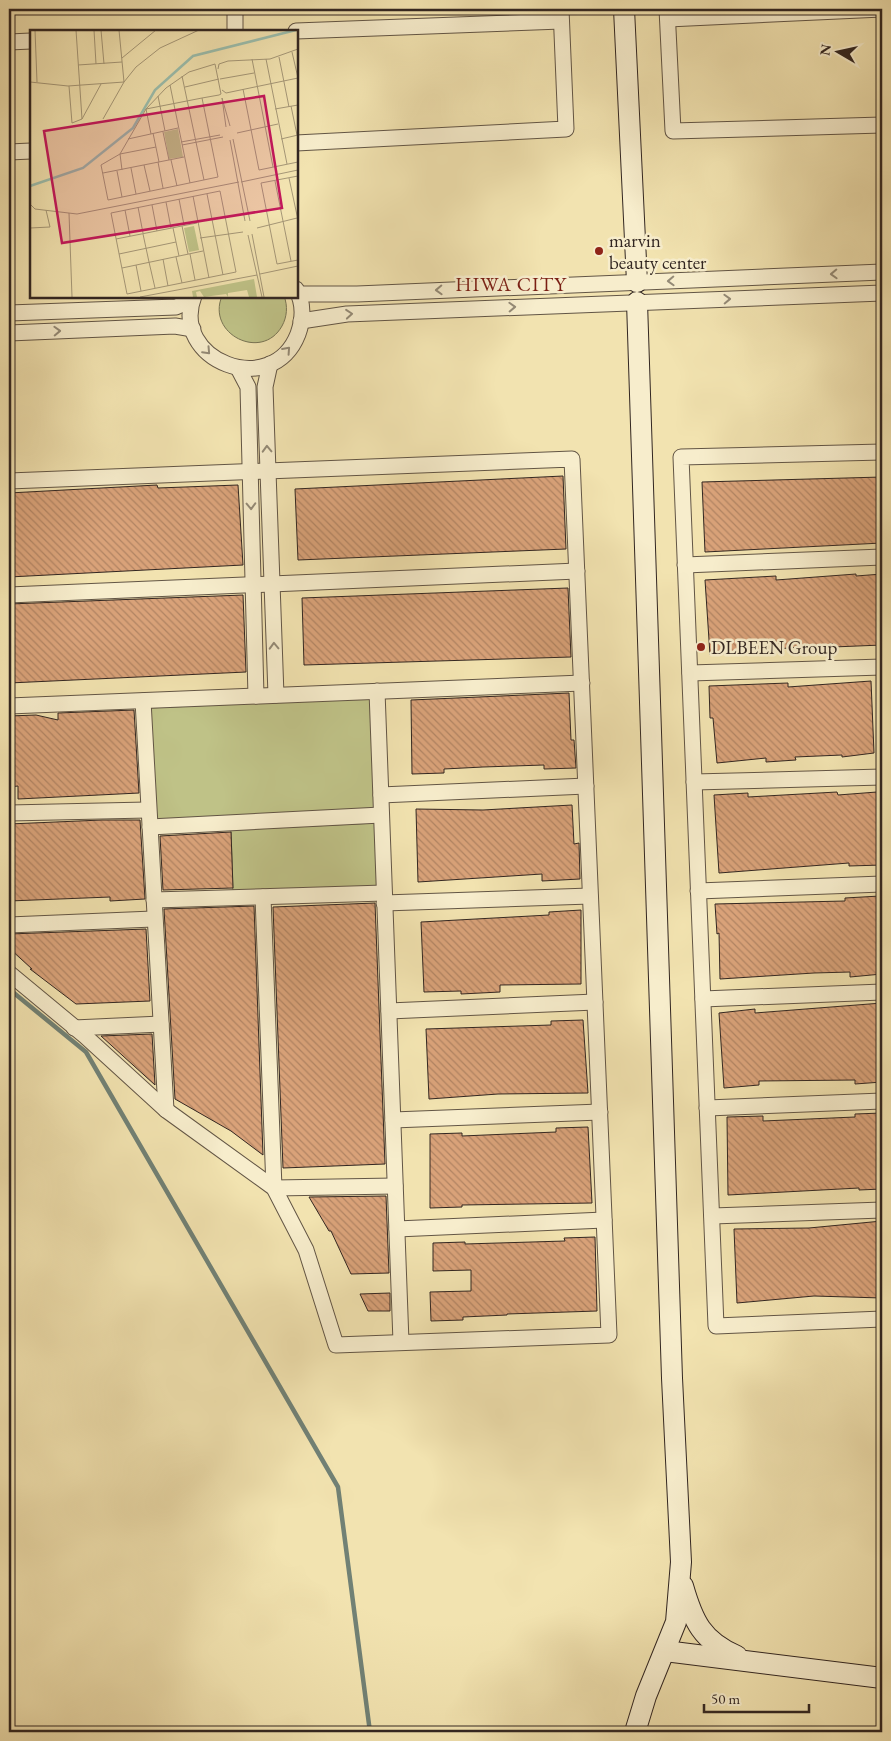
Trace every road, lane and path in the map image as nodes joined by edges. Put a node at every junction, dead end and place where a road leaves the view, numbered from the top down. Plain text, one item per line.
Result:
1 (234, 9) edge
2 (624, 9) edge
3 (882, 9) edge
4 (668, 14) edge
5 (561, 15) edge
6 (235, 30) edge
7 (298, 31) edge
8 (30, 41) edge
9 (9, 42) edge
10 (882, 125) edge
11 (298, 143) edge
12 (30, 151) edge
13 (9, 152) edge
14 (882, 272) edge
15 (638, 282) junction
16 (298, 292) edge
17 (882, 293) edge
18 (193, 298) edge
19 (298, 298) edge
20 (637, 302) junction
21 (176, 307) junction
22 (9, 313) edge
23 (301, 321) junction
24 (175, 326) junction
25 (193, 329) junction
26 (9, 333) edge
27 (270, 364) junction
28 (238, 368) junction
29 (882, 452) edge
30 (268, 470) junction
31 (250, 471) junction
32 (9, 481) edge
33 (882, 557) edge
34 (685, 565) junction
35 (577, 571) junction
36 (272, 583) junction
37 (253, 584) junction
38 (9, 595) edge
39 (882, 667) edge
40 (690, 673) junction
41 (582, 683) junction
42 (377, 691) junction
43 (276, 695) junction
44 (256, 696) junction
45 (142, 701) junction
46 (9, 706) edge
47 (882, 777) edge
48 (694, 782) junction
49 (586, 786) junction
50 (381, 795) junction
51 (147, 810) junction
52 (9, 813) edge
53 (381, 815) junction
54 (150, 827) junction
55 (882, 884) edge
56 (698, 891) junction
57 (590, 896) junction
58 (263, 897) junction
59 (384, 898) junction
60 (154, 900) junction
61 (153, 919) junction
62 (9, 925) edge
63 (9, 973) edge
64 (882, 992) edge
65 (703, 999) junction
66 (595, 1002) junction
67 (388, 1011) junction
68 (161, 1024) junction
69 (74, 1028) junction
70 (882, 1101) edge
71 (707, 1108) junction
72 (166, 1110) junction
73 (600, 1112) junction
74 (393, 1120) junction
75 (395, 1186) junction
76 (274, 1188) junction
77 (882, 1210) edge
78 (712, 1216) junction
79 (604, 1220) junction
80 (397, 1230) junction
81 (882, 1319) edge
82 (401, 1342) junction
83 (680, 1580) junction
84 (666, 1651) junction
85 (759, 1663) junction
86 (882, 1678) edge
87 (635, 1732) edge

1 - 6 street
2 - 15 street
3 - 4 street
4 - 10 street
5 - 7 street
5 - 11 street
8 - 9 street
12 - 13 street
14 -> 15 street
15 -> 16 street
20 -> 17 street
18 - 21 street
18 - 25 street
19 - 23 street
23 -> 20 street
20 - 83 street
21 - 22 street
21 - 24 street
27 -> 23 street
24 - 25 street
26 -> 24 street
25 -> 28 street
27 - 28 street
30 -> 27 street
28 - 31 street
29 - 34 street
30 - 31 street
30 - 35 street
30 - 36 street
31 - 32 street
31 -> 37 street
33 - 34 street
34 - 40 street
35 - 36 street
35 - 41 street
36 - 37 street
43 -> 36 street
37 - 38 street
37 - 44 street
39 - 40 street
40 - 48 street
41 - 42 street
41 - 49 street
42 - 43 street
42 - 50 street
43 - 44 street
44 - 45 street
45 - 46 street
45 - 51 street
47 - 48 street
48 - 56 street
49 - 50 street
49 - 57 street
50 - 53 street
51 - 52 street
51 - 54 street
53 - 54 street
53 - 59 street
54 - 60 street
55 - 56 street
56 - 65 street
57 - 59 street
57 - 66 street
58 - 59 street
58 - 60 street
58 - 76 street
59 - 67 street
60 - 61 street
61 - 62 street
61 - 68 street
63 - 69 street
64 - 65 street
65 - 71 street
66 - 67 street
66 - 73 street
67 - 74 street
68 - 69 street
68 - 72 street
69 - 72 street
70 - 71 street
71 - 78 street
72 - 76 street
73 - 74 street
73 - 79 street
74 - 75 street
75 - 76 street
75 - 80 street
76 - 82 street
77 - 78 street
78 - 81 street
79 - 80 street
79 - 82 street
80 - 82 street
83 - 84 street
83 - 85 street
84 - 85 street
84 - 87 street
85 - 86 street

